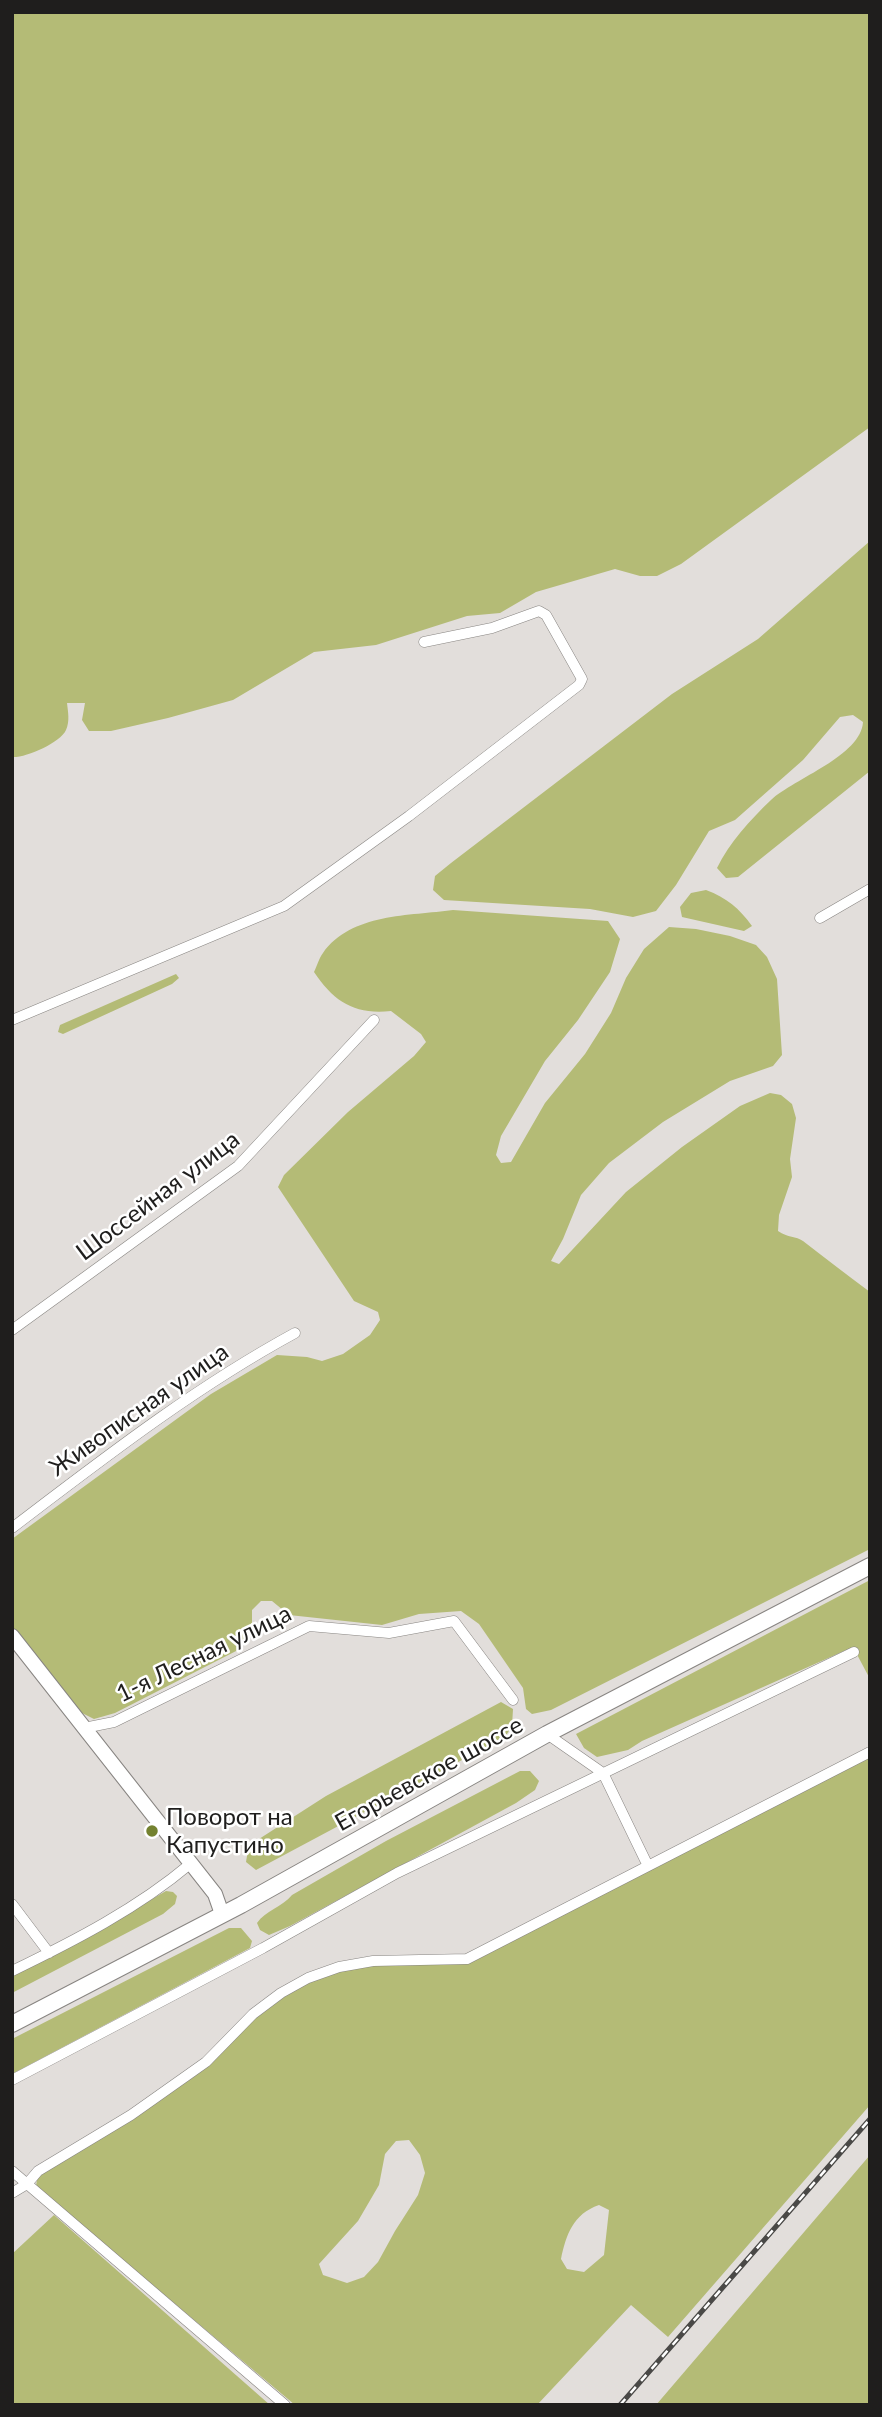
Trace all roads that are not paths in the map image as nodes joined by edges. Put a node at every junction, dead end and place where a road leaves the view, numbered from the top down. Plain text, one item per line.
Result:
1 (424, 642) dead end
2 (870, 889) edge
3 (820, 918) dead end
4 (12, 1020) edge
5 (374, 1020) dead end
6 (12, 1330) edge
7 (296, 1333) dead end
8 (12, 1528) edge
9 (870, 1566) edge
10 (12, 1636) edge
11 (854, 1652) dead end
12 (513, 1700) dead end
13 (84, 1728) junction
14 (547, 1734) junction
15 (870, 1752) edge
16 (603, 1773) junction
17 (190, 1864) junction
18 (648, 1866) junction
19 (12, 1904) edge
20 (222, 1914) junction
21 (49, 1953) junction
22 (12, 1971) edge
23 (12, 2024) edge
24 (12, 2080) edge
25 (12, 2171) edge
26 (27, 2184) junction
27 (12, 2193) edge
28 (285, 2405) edge

1 - 4 street
2 - 3 street
5 - 6 street, Шоссейная улица
7 - 8 street, Живописная улица
9 - 14 main road, Егорьевское шоссе
10 - 13 main road
11 - 16 street
12 - 13 street, 1-я Лесная улица
13 - 17 main road
14 - 16 street
14 - 20 main road, Егорьевское шоссе
15 - 18 street
16 - 18 street
16 - 24 street
17 - 20 main road
17 - 21 street
18 - 26 street
19 - 21 street
20 - 23 main road, Егорьевское шоссе
21 - 22 street
25 - 26 street
26 - 27 street
26 - 28 street

